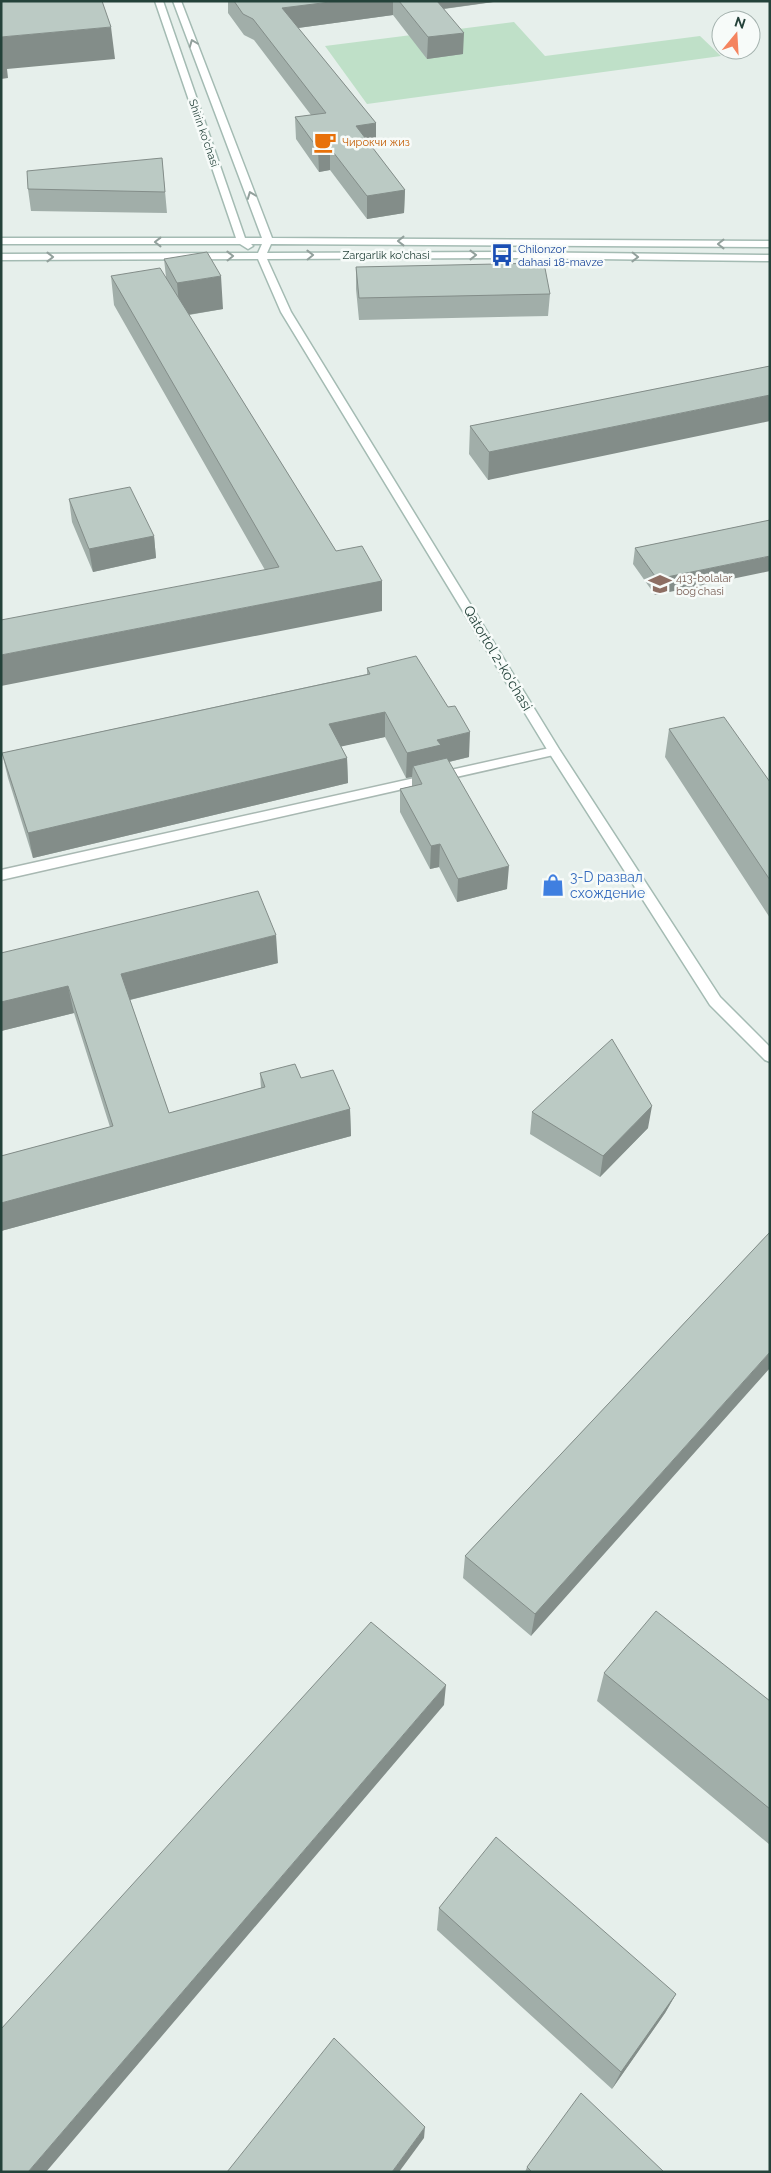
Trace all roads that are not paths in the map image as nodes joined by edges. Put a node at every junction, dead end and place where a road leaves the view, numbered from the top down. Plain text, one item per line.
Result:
1 (159, 1) edge
2 (177, 1) edge
3 (1, 241) edge
4 (242, 241) junction
5 (268, 241) junction
6 (770, 244) edge
7 (261, 256) junction
8 (1, 257) edge
9 (770, 258) edge
10 (554, 751) junction
11 (1, 875) edge
12 (770, 1056) edge

1 - 4 main road, Shirin ko'chasi
5 -> 2 main road, Shirin ko'chasi
4 -> 3 main road, Zargarlik ko'chasi
4 - 5 main road, Zargarlik ko'chasi
4 - 7 main road
6 -> 5 main road, Zargarlik ko'chasi
5 - 7 main road
8 -> 7 main road, Zargarlik ko'chasi
7 -> 9 main road, Zargarlik ko'chasi
7 - 10 main road, Qatortol 2-ko'chasi
10 - 11 main road
10 - 12 main road, Qatortol 2-ko'chasi

